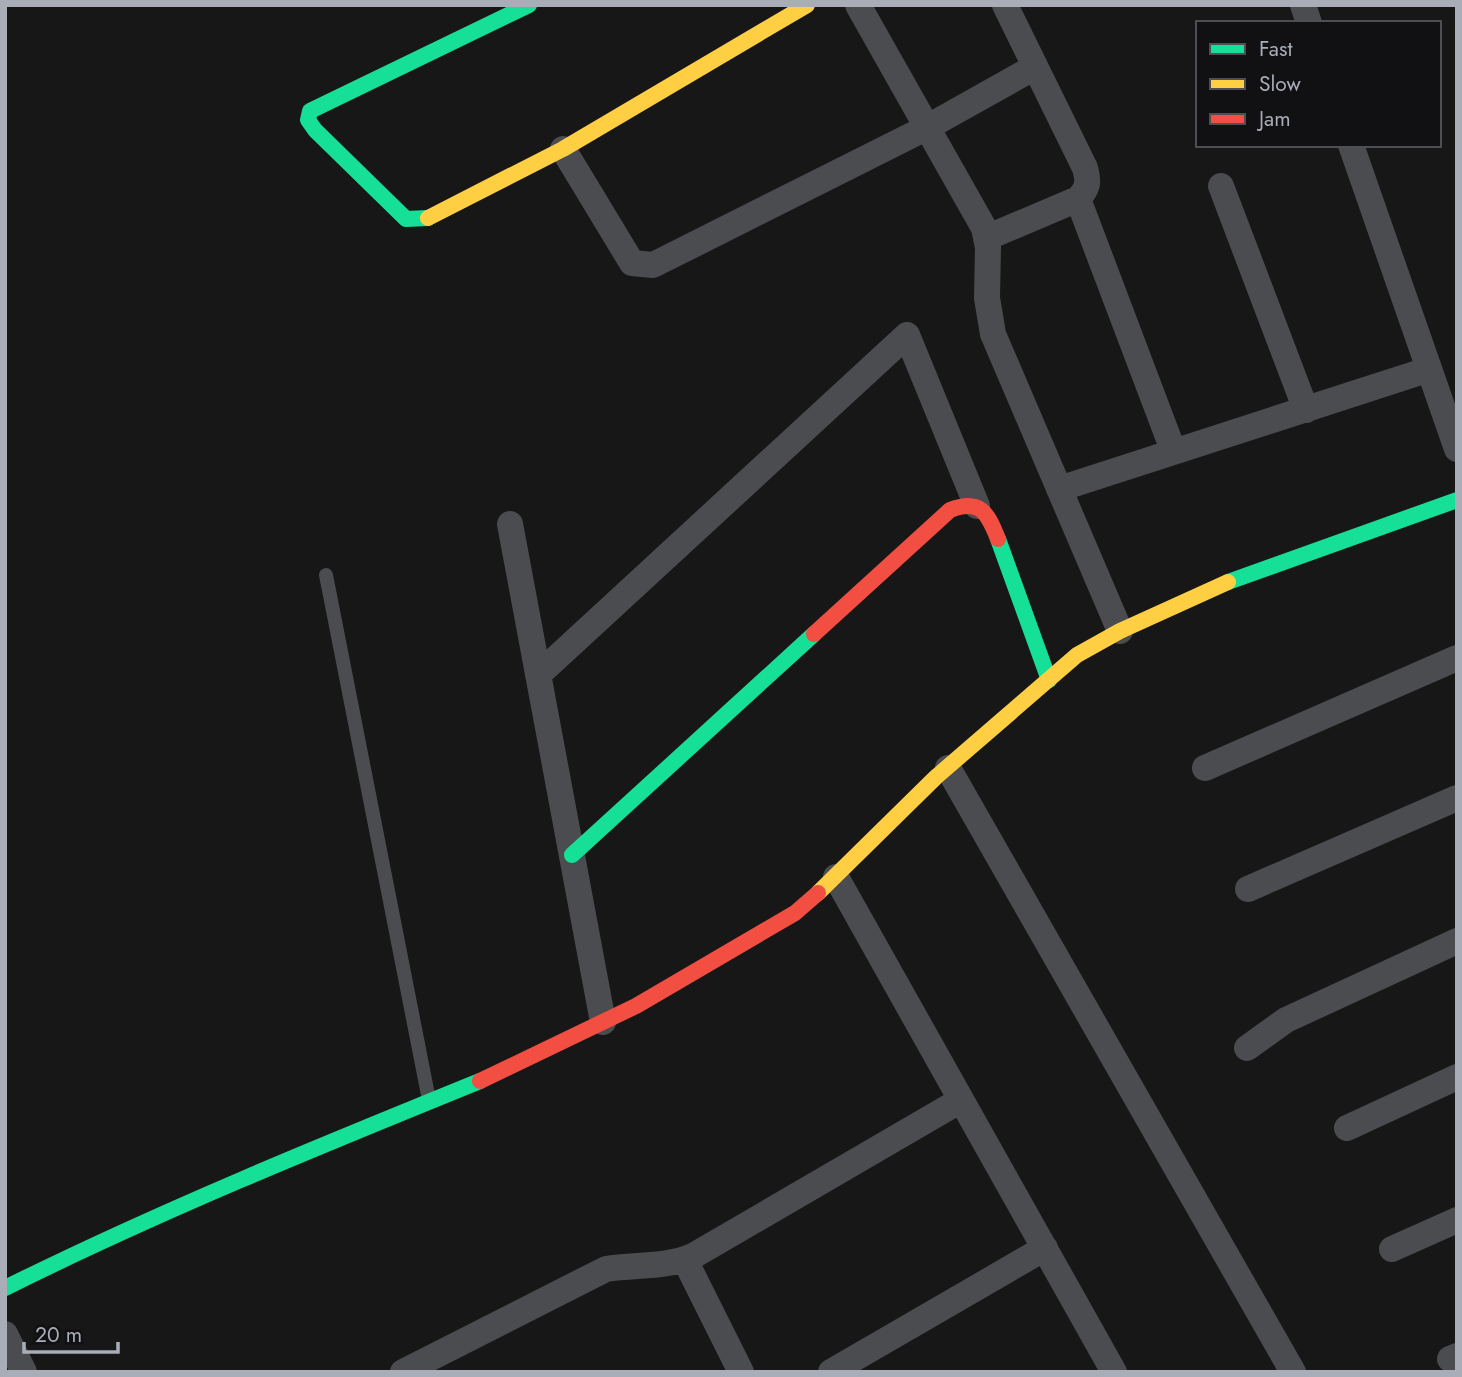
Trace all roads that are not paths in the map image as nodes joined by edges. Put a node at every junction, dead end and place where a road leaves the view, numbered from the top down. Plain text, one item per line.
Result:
1 (529, 5) edge
2 (807, 5) edge
3 (858, 5) edge
4 (1004, 5) edge
5 (1035, 67) junction
6 (926, 128) junction
7 (1351, 147) edge
8 (563, 149) junction
9 (1221, 186) dead end
10 (1078, 199) junction
11 (986, 238) junction
12 (1427, 370) junction
13 (1306, 410) junction
14 (1457, 449) edge
15 (1172, 450) junction
16 (1059, 489) junction
17 (1457, 500) edge
18 (977, 506) junction
19 (510, 524) dead end
20 (326, 575) dead end
21 (1120, 631) junction
22 (1457, 658) edge
23 (538, 675) junction
24 (1049, 680) junction
25 (948, 768) junction
26 (1205, 768) dead end
27 (1457, 798) edge
28 (572, 855) junction
29 (836, 877) junction
30 (1248, 889) dead end
31 (1457, 941) edge
32 (603, 1022) junction
33 (1247, 1048) dead end
34 (1457, 1077) edge
35 (961, 1100) junction
36 (429, 1102) junction
37 (1347, 1128) dead end
38 (1457, 1220) edge
39 (1045, 1248) junction
40 (1392, 1249) dead end
41 (685, 1259) junction
42 (5, 1288) edge
43 (5, 1334) edge
44 (24, 1372) edge
45 (403, 1372) edge
46 (741, 1372) edge
47 (831, 1372) edge
48 (1114, 1372) edge
49 (1293, 1372) edge

1 - 8 street
2 - 8 street
3 - 6 street
4 - 5 street
5 - 6 street
5 - 10 street
6 - 8 street
6 - 11 street
7 - 12 street
9 - 13 street
10 - 11 street
10 - 15 street
11 - 16 street
12 - 13 street
12 - 14 street
13 - 15 street
15 - 16 street
16 - 21 street
17 - 21 street
18 - 23 street
18 - 24 street
18 - 28 street
19 - 23 street
20 - 36 lane
21 - 24 street
22 - 26 street
23 - 28 street
24 - 25 street
25 - 29 street
25 - 49 street
27 - 30 street
28 - 32 street
29 - 32 street
29 - 35 street
31 - 33 street
32 - 36 street
34 - 37 street
35 - 39 street
35 - 41 street
36 - 42 street
38 - 40 street
39 - 47 street
39 - 48 street
41 - 45 street
41 - 46 street
43 - 44 street

